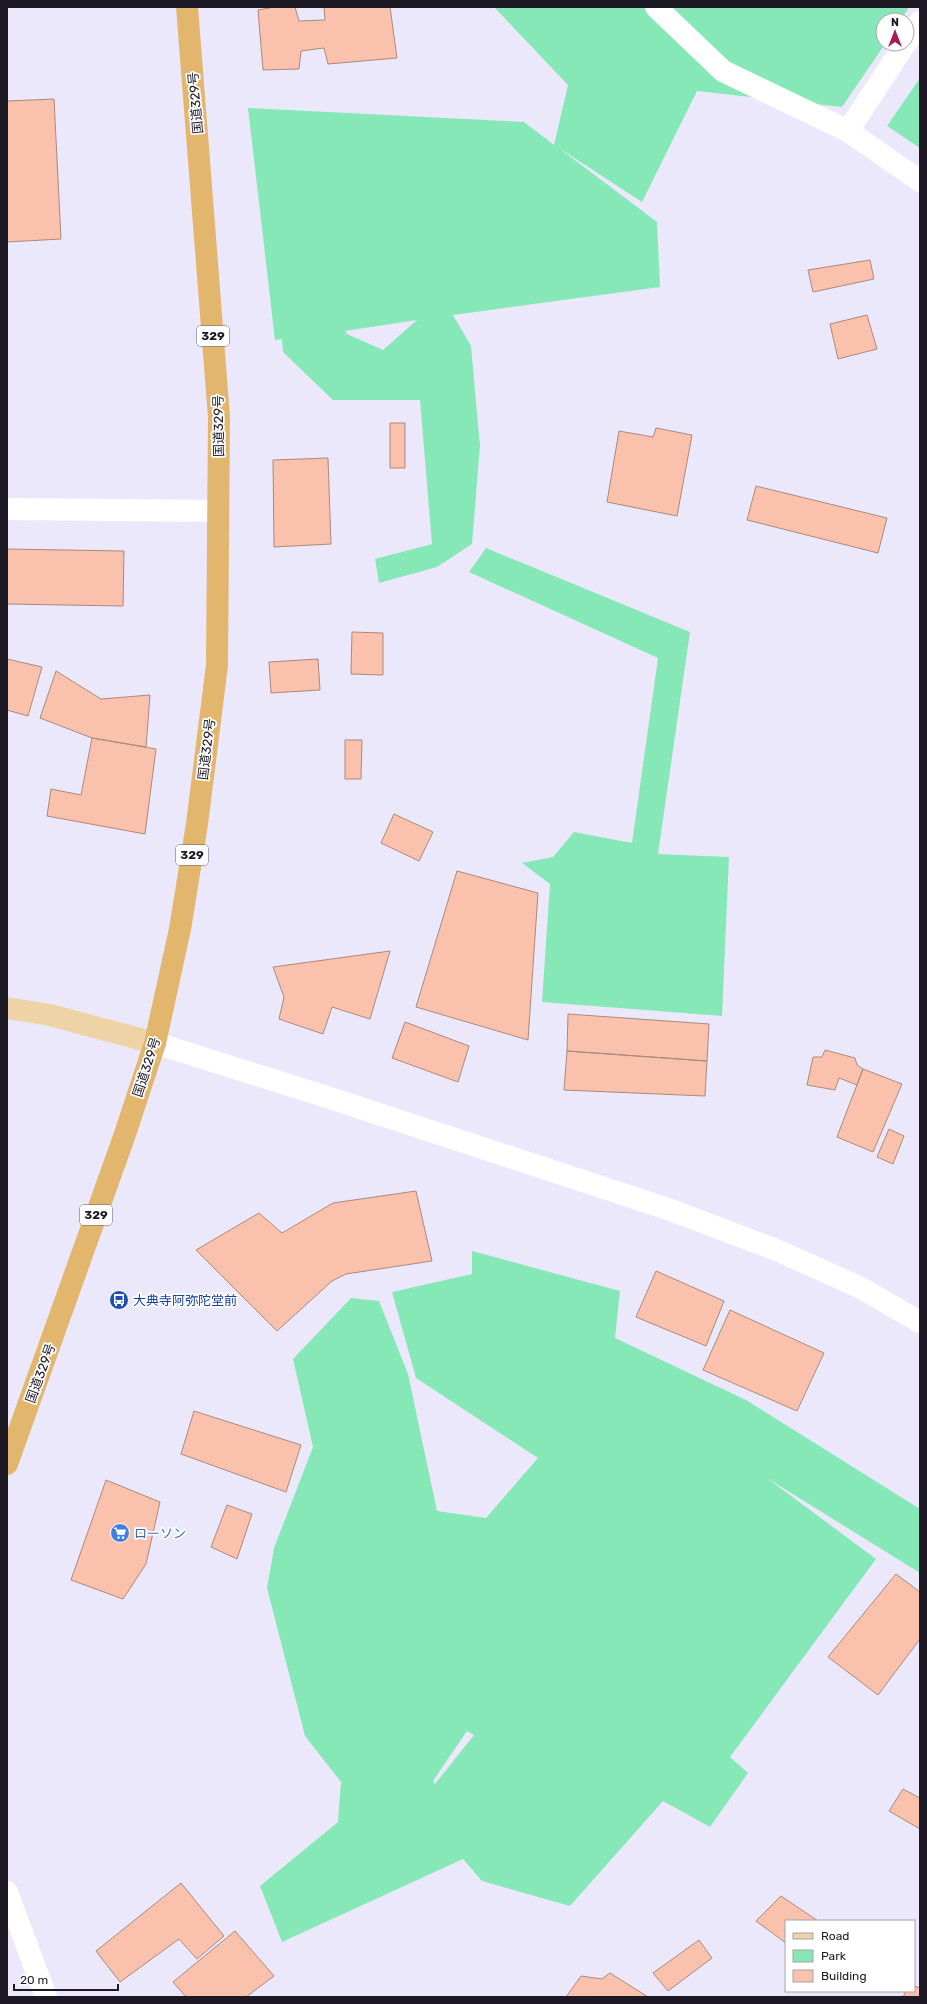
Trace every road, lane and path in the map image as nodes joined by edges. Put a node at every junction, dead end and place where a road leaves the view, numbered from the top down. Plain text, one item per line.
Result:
1 (187, 7) edge
2 (656, 7) edge
3 (900, 52) edge
4 (848, 131) junction
5 (920, 181) edge
6 (7, 509) edge
7 (218, 511) junction
8 (7, 1008) edge
9 (155, 1043) junction
10 (920, 1322) edge
11 (7, 1464) edge
12 (7, 1892) edge
13 (46, 1997) edge

1 - 7 highway, 国道329号 / 329
2 - 4 street
3 - 4 street
4 - 5 street
6 - 7 street
7 - 9 highway, 国道329号 / 329
8 - 9 main road
9 - 10 street
9 - 11 highway, 国道329号 / 329
12 - 13 street

